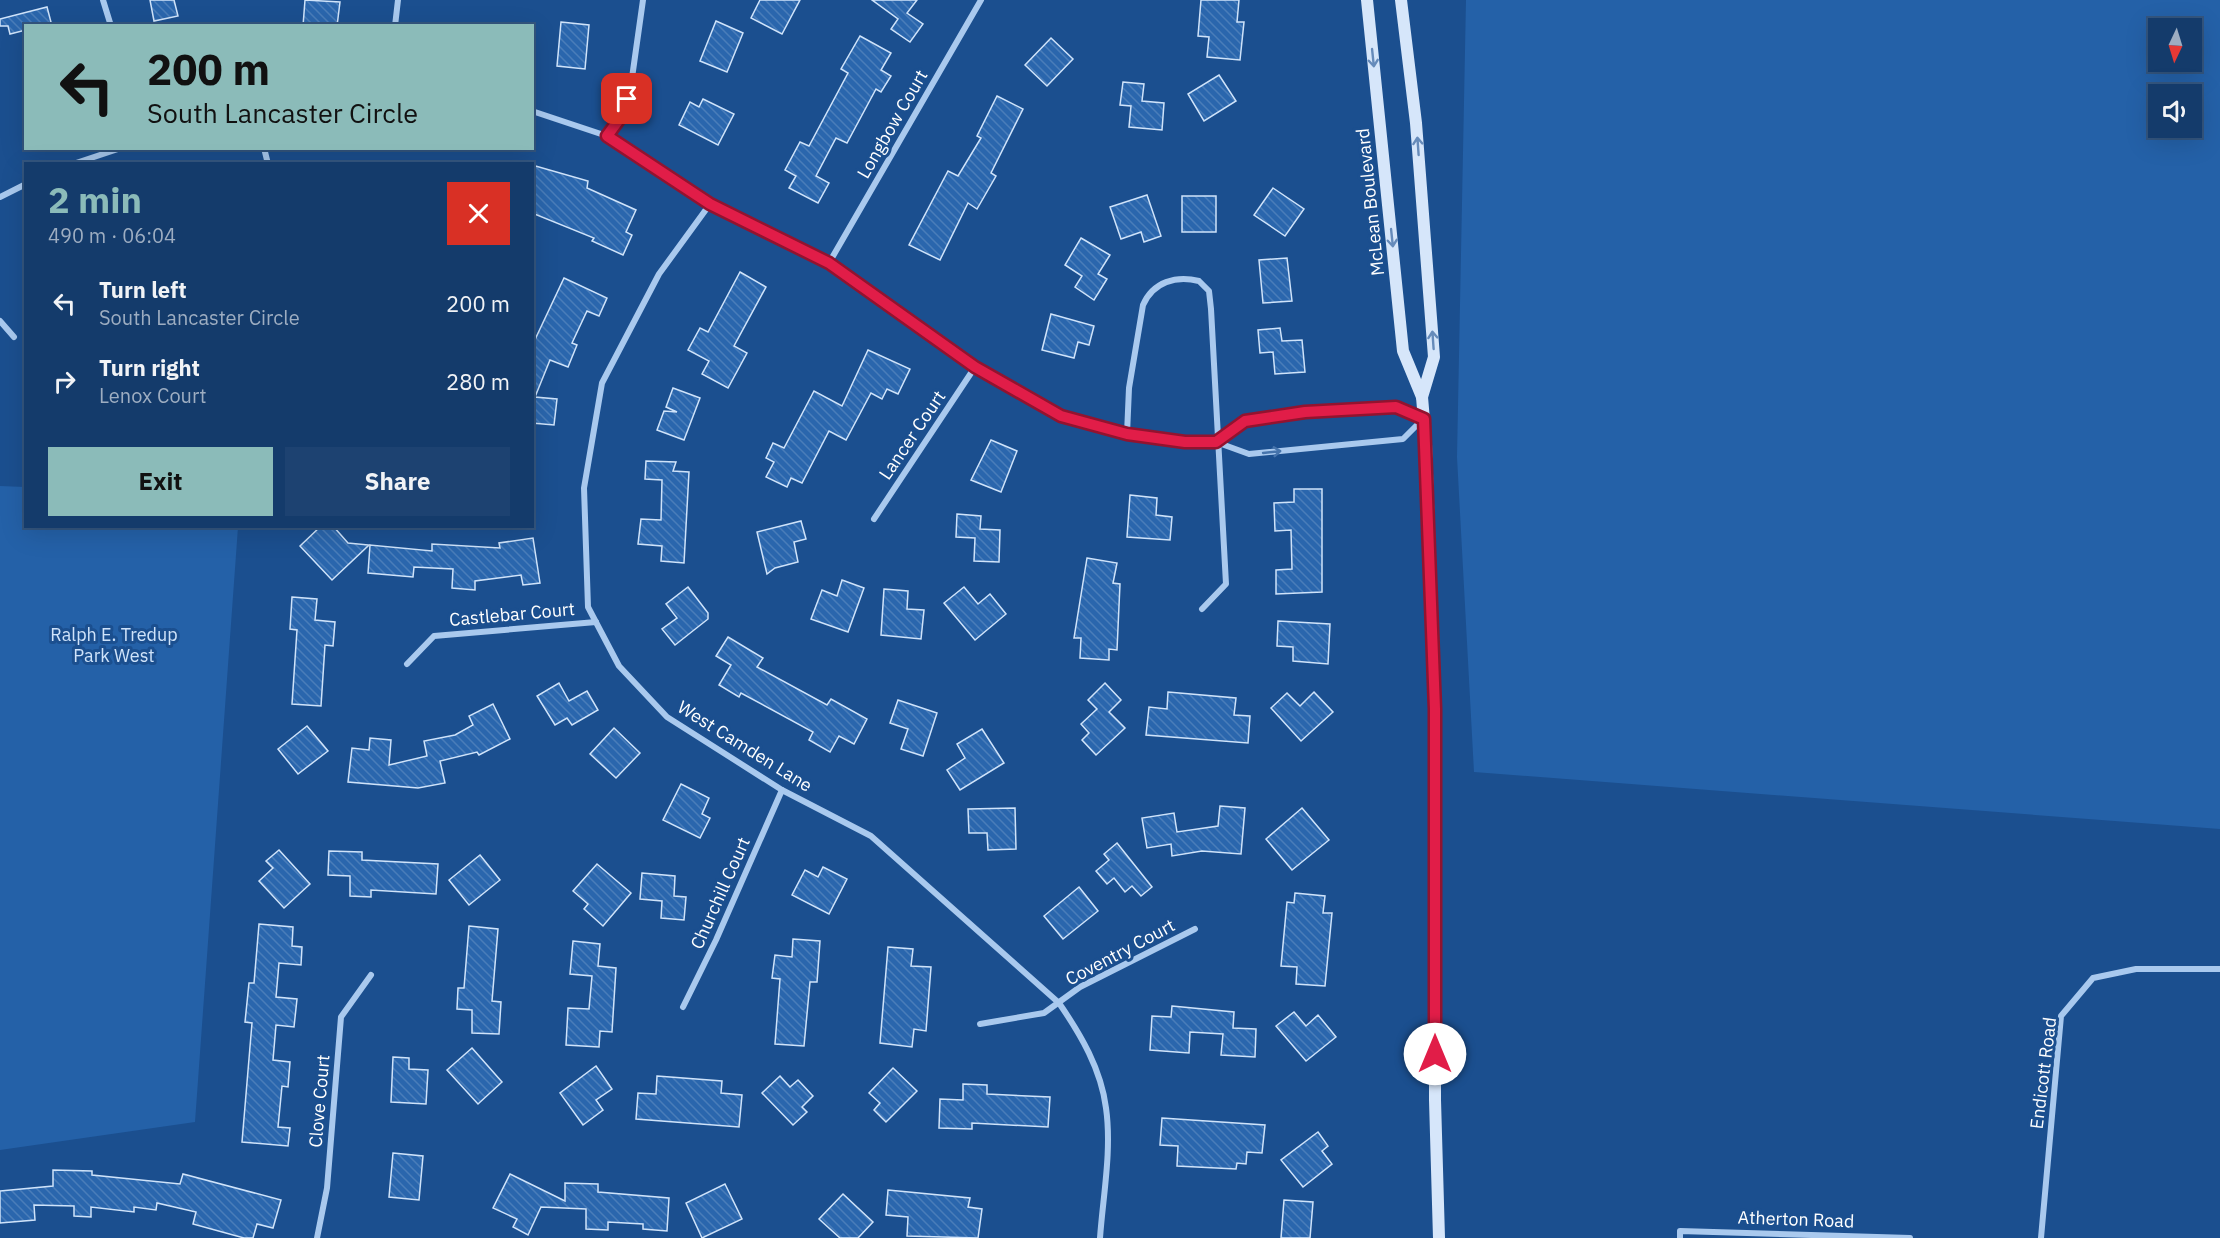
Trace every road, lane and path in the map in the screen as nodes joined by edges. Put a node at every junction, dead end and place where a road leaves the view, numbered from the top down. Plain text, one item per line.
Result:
1 (103, 0) edge
2 (398, 0) edge
3 (643, 0) edge
4 (981, 0) edge
5 (1367, 0) edge
6 (1401, 0) edge
7 (110, 24) edge
8 (395, 24) edge
9 (534, 112) edge
10 (607, 136) junction
11 (115, 150) edge
12 (79, 162) edge
13 (24, 185) edge
14 (0, 197) edge
15 (710, 204) junction
16 (829, 263) junction
17 (0, 321) edge
18 (14, 337) dead end
19 (975, 367) junction
20 (1422, 397) junction
21 (1424, 419) junction
22 (1127, 434) junction
23 (1216, 442) junction
24 (874, 519) dead end
25 (1202, 609) dead end
26 (596, 622) junction
27 (407, 664) dead end
28 (782, 790) junction
29 (1195, 929) dead end
30 (2220, 969) edge
31 (371, 975) dead end
32 (1059, 1003) junction
33 (683, 1007) dead end
34 (980, 1024) dead end
35 (1680, 1234) edge
36 (317, 1238) edge
37 (1100, 1238) edge
38 (1439, 1238) edge
39 (1910, 1238) edge
40 (2041, 1238) edge

1 - 7 street
2 - 8 street
3 - 10 street
4 - 16 street, Longbow Court
5 -> 20 main road, McLean Boulevard
20 -> 6 main road, McLean Boulevard
9 - 10 street
10 - 15 street
11 - 12 street
13 - 14 street
15 - 16 street
15 - 26 street, West Camden Lane
16 - 19 street
17 - 18 street
19 - 22 street
19 - 24 street, Lancer Court
20 - 21 main road, McLean Boulevard
21 - 23 street
23 -> 21 street
21 - 38 main road, McLean Boulevard
22 - 23 street
22 - 23 street
23 - 25 street
26 - 27 street, Castlebar Court
26 - 28 street, West Camden Lane
28 - 32 street, West Camden Lane
28 - 33 street, Churchill Court
29 - 32 street, Coventry Court
30 - 40 street, Endicott Road
31 - 36 street, Clove Court
32 - 34 street, Coventry Court
32 - 37 street, West Camden Lane
35 - 39 street, Atherton Road

